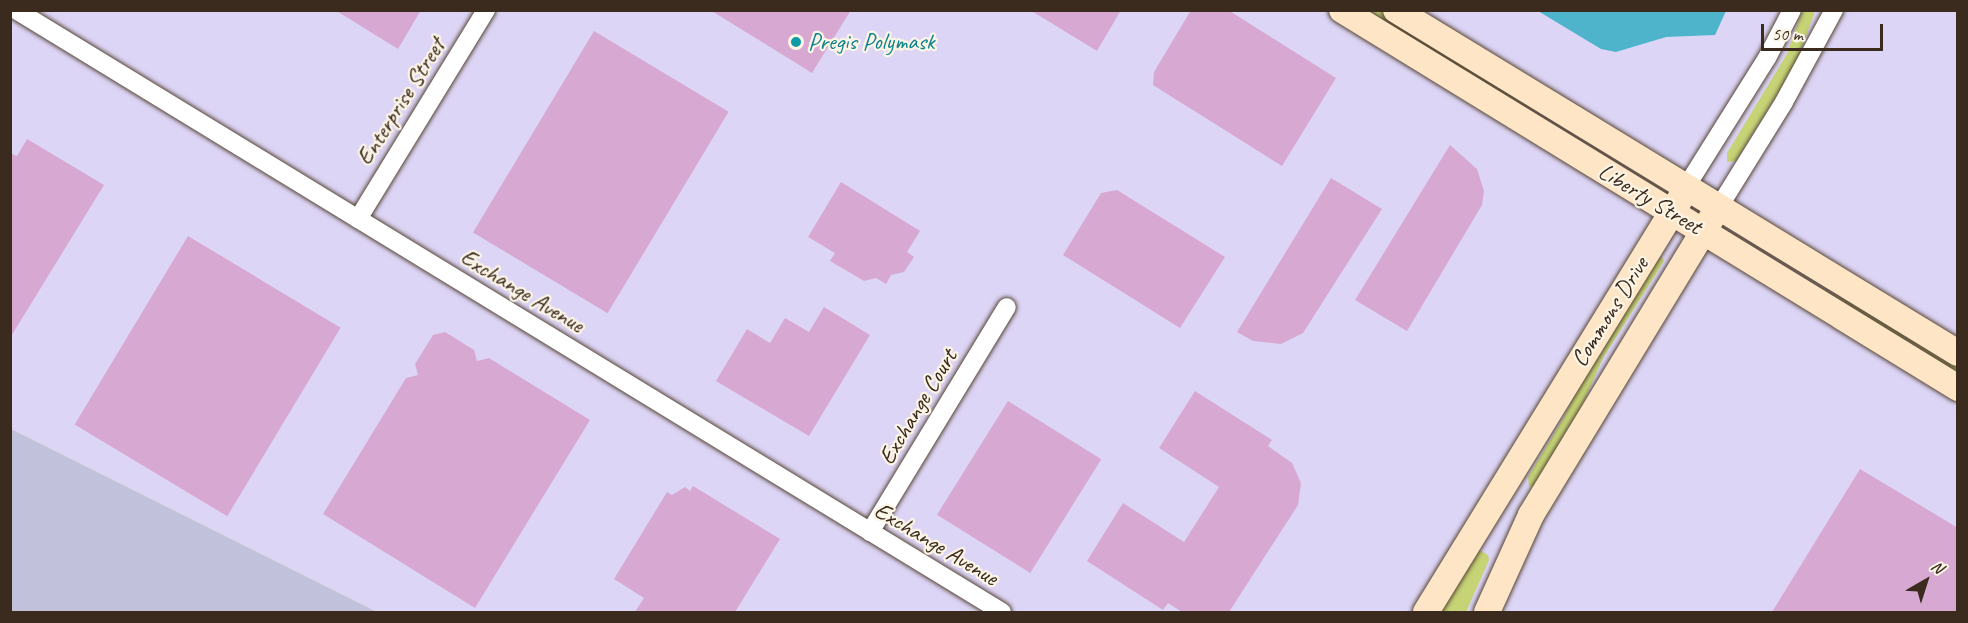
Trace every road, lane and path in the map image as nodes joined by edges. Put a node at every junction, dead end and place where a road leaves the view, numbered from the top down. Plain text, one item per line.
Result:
1 (16, 10) edge
2 (486, 10) edge
3 (1342, 10) edge
4 (1396, 10) edge
5 (1792, 10) edge
6 (1834, 10) edge
7 (1686, 188) junction
8 (1719, 207) junction
9 (1672, 212) junction
10 (358, 219) junction
11 (1703, 232) junction
12 (1007, 307) dead end
13 (1958, 353) edge
14 (1958, 388) edge
15 (870, 532) junction
16 (1002, 612) edge
17 (1426, 612) edge
18 (1487, 612) edge

1 - 10 street, Exchange Avenue
2 - 10 street, Enterprise Street
3 - 9 street, Liberty Street
4 - 7 street, Liberty Street
5 - 7 street, Commons Drive
6 - 8 street, Commons Drive
7 - 8 street, Liberty Street
7 - 9 street, Commons Drive
8 - 11 street, Commons Drive
8 - 13 street, Liberty Street
9 - 11 street, Liberty Street
9 - 17 street, Commons Drive
10 - 15 street, Exchange Avenue
11 - 14 street, Liberty Street
11 - 18 street, Commons Drive
12 - 15 street, Exchange Court
15 - 16 street, Exchange Avenue

